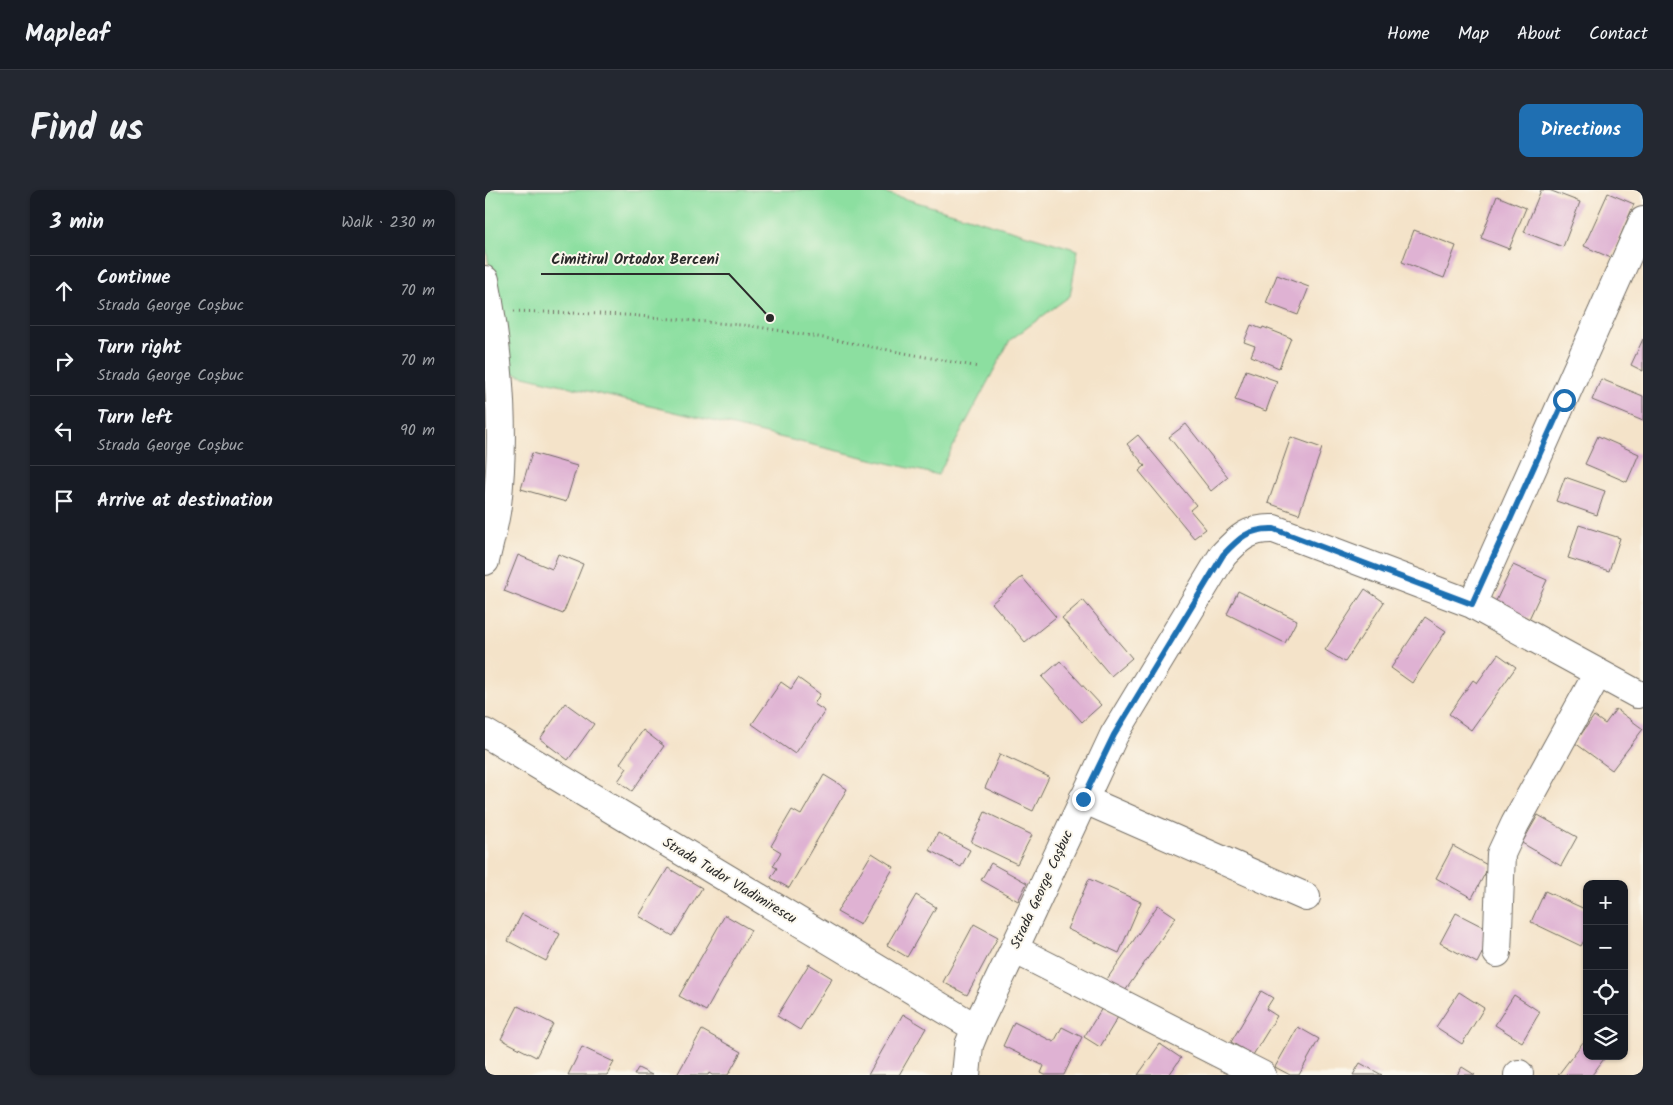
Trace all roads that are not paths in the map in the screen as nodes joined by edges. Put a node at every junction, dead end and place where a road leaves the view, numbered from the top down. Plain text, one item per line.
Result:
1 (1643, 221) edge
2 (485, 280) edge
3 (485, 561) edge
4 (1472, 604) junction
5 (1597, 673) junction
6 (1637, 694) dead end
7 (485, 733) edge
8 (1083, 799) junction
9 (1306, 897) dead end
10 (1014, 949) junction
11 (1497, 953) dead end
12 (976, 1028) junction
13 (967, 1075) edge
14 (1262, 1075) edge

1 - 4 street
2 - 3 street
4 - 5 street, Strada George Coșbuc
4 - 8 street, Strada George Coșbuc
5 - 6 street, Strada George Coșbuc
5 - 11 street
7 - 12 street, Strada Tudor Vladimirescu
8 - 9 street
8 - 10 street, Strada George Coșbuc
10 - 12 street, Strada George Coșbuc
10 - 14 street
12 - 13 street, Strada George Coșbuc

